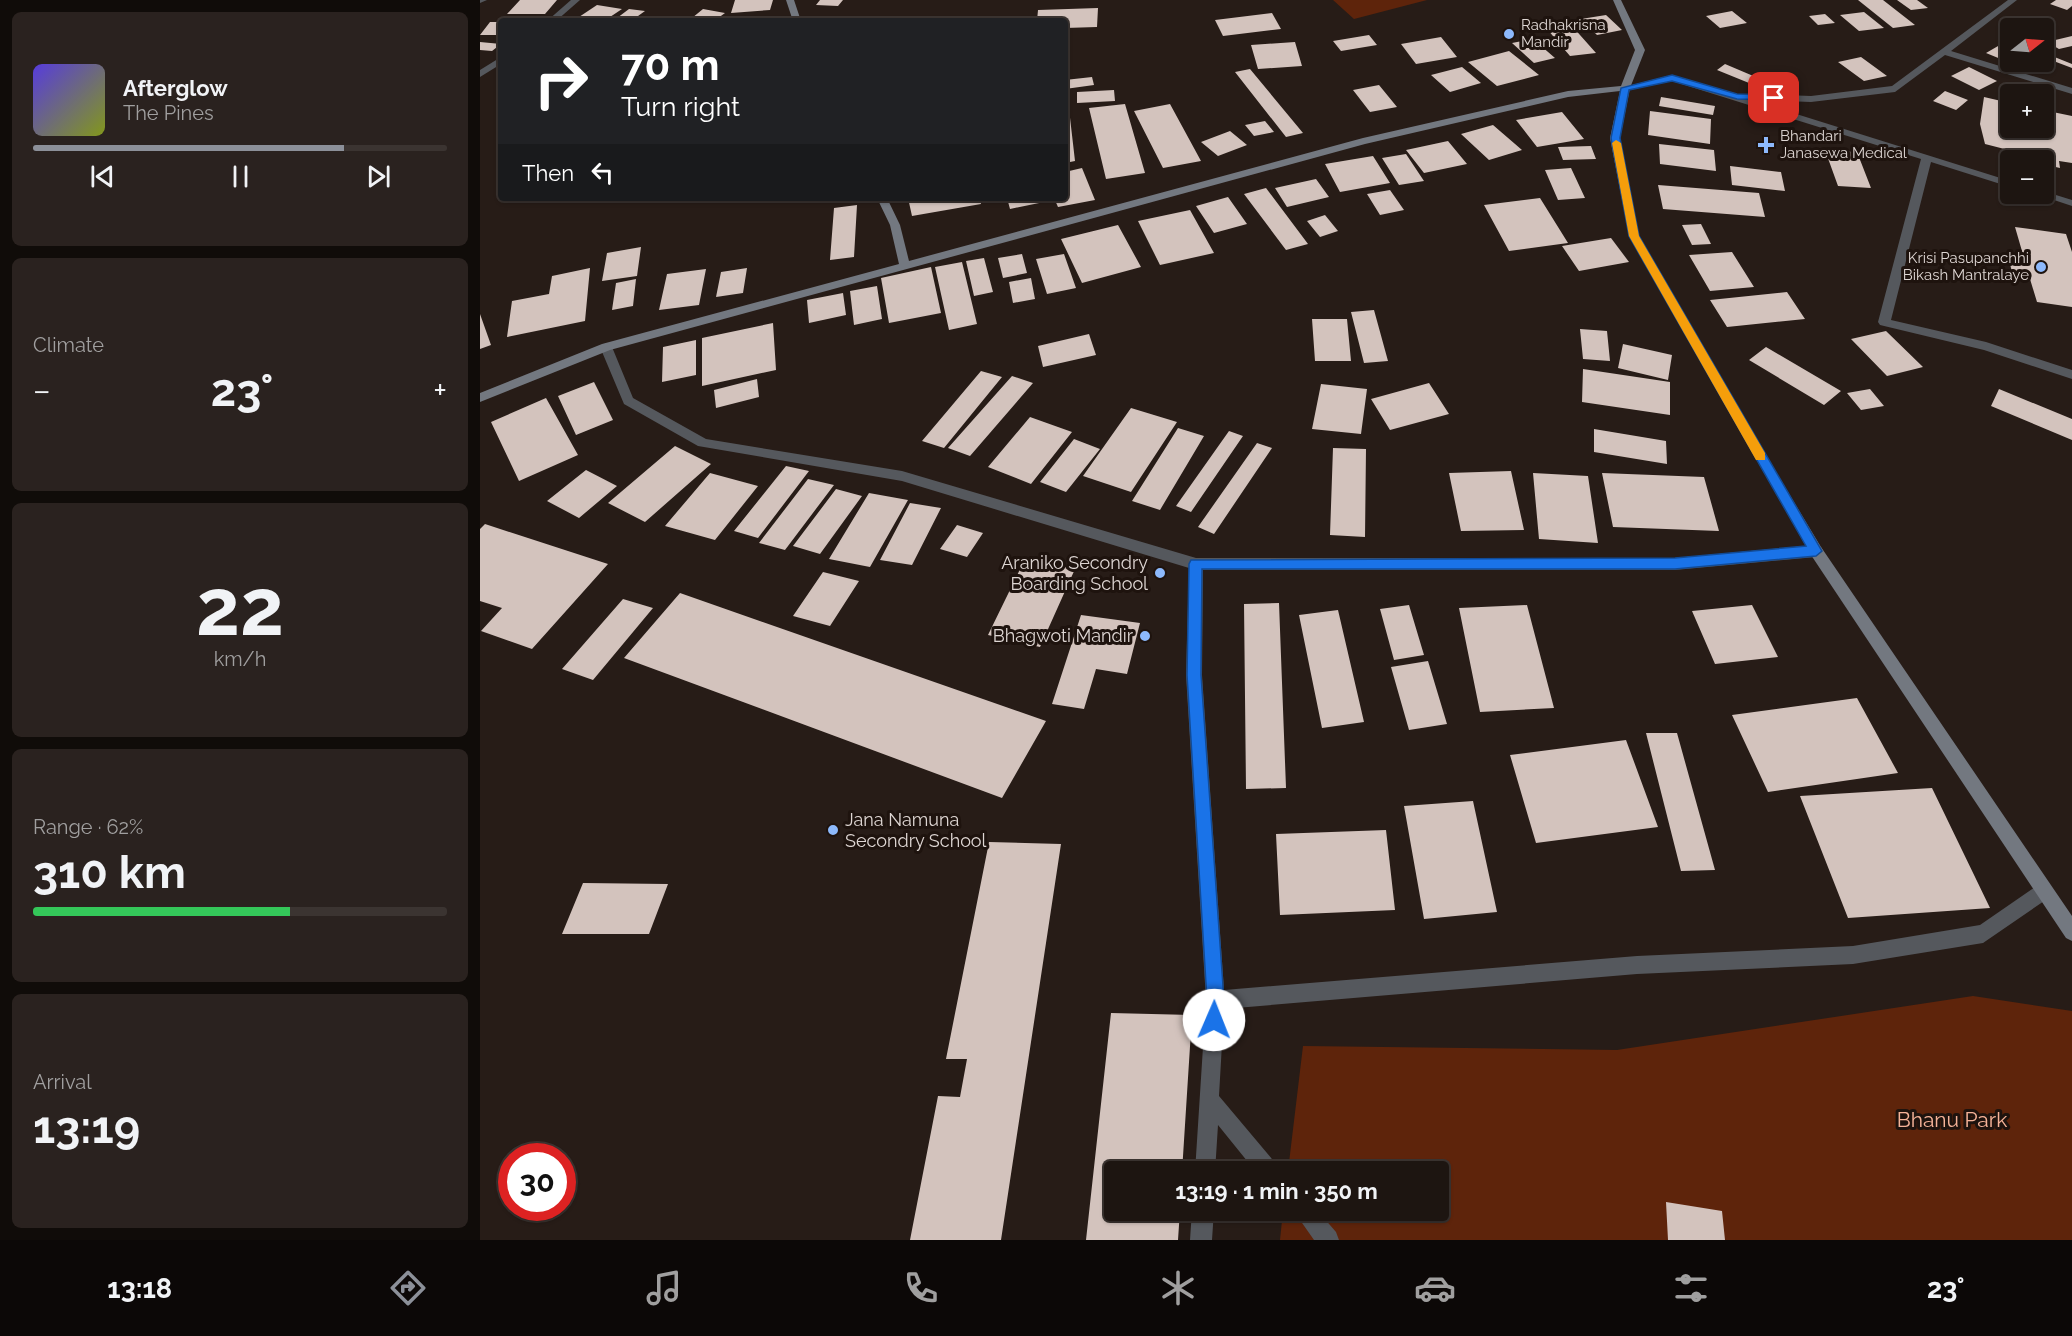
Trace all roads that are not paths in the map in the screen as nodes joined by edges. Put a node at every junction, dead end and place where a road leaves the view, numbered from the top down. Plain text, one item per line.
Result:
1 (576, 0) edge
2 (790, 0) edge
3 (1617, 0) edge
4 (2013, 0) edge
5 (555, 18) edge
6 (796, 18) edge
7 (1944, 52) junction
8 (498, 62) edge
9 (480, 74) edge
10 (1625, 88) junction
11 (2072, 91) edge
12 (1737, 96) junction
13 (1927, 157) junction
14 (2000, 181) edge
15 (2054, 198) edge
16 (883, 201) edge
17 (2072, 203) edge
18 (905, 267) junction
19 (606, 347) junction
20 (2072, 375) edge
21 (480, 398) edge
22 (1816, 551) junction
23 (1196, 564) junction
24 (2044, 891) junction
25 (2072, 932) edge
26 (1215, 1000) junction
27 (1210, 1100) junction
28 (1206, 1161) edge
29 (1261, 1161) edge
30 (1202, 1221) edge
31 (1312, 1221) edge
32 (1201, 1240) edge
33 (1328, 1240) edge

1 - 5 street
2 - 6 main road
3 - 10 main road
4 - 7 street
7 - 11 street
7 - 12 street
8 - 9 street
10 - 12 street
10 - 18 main road
10 - 22 main road
12 - 13 street
13 - 14 street
13 - 20 street
15 - 17 street
16 - 18 main road
18 - 19 main road
19 - 21 main road
19 - 23 street
22 - 23 street
22 - 24 main road
23 - 26 street
24 - 25 main road
24 - 26 street
26 - 27 street
27 - 28 street
27 - 29 street
30 - 32 street
31 - 33 street

